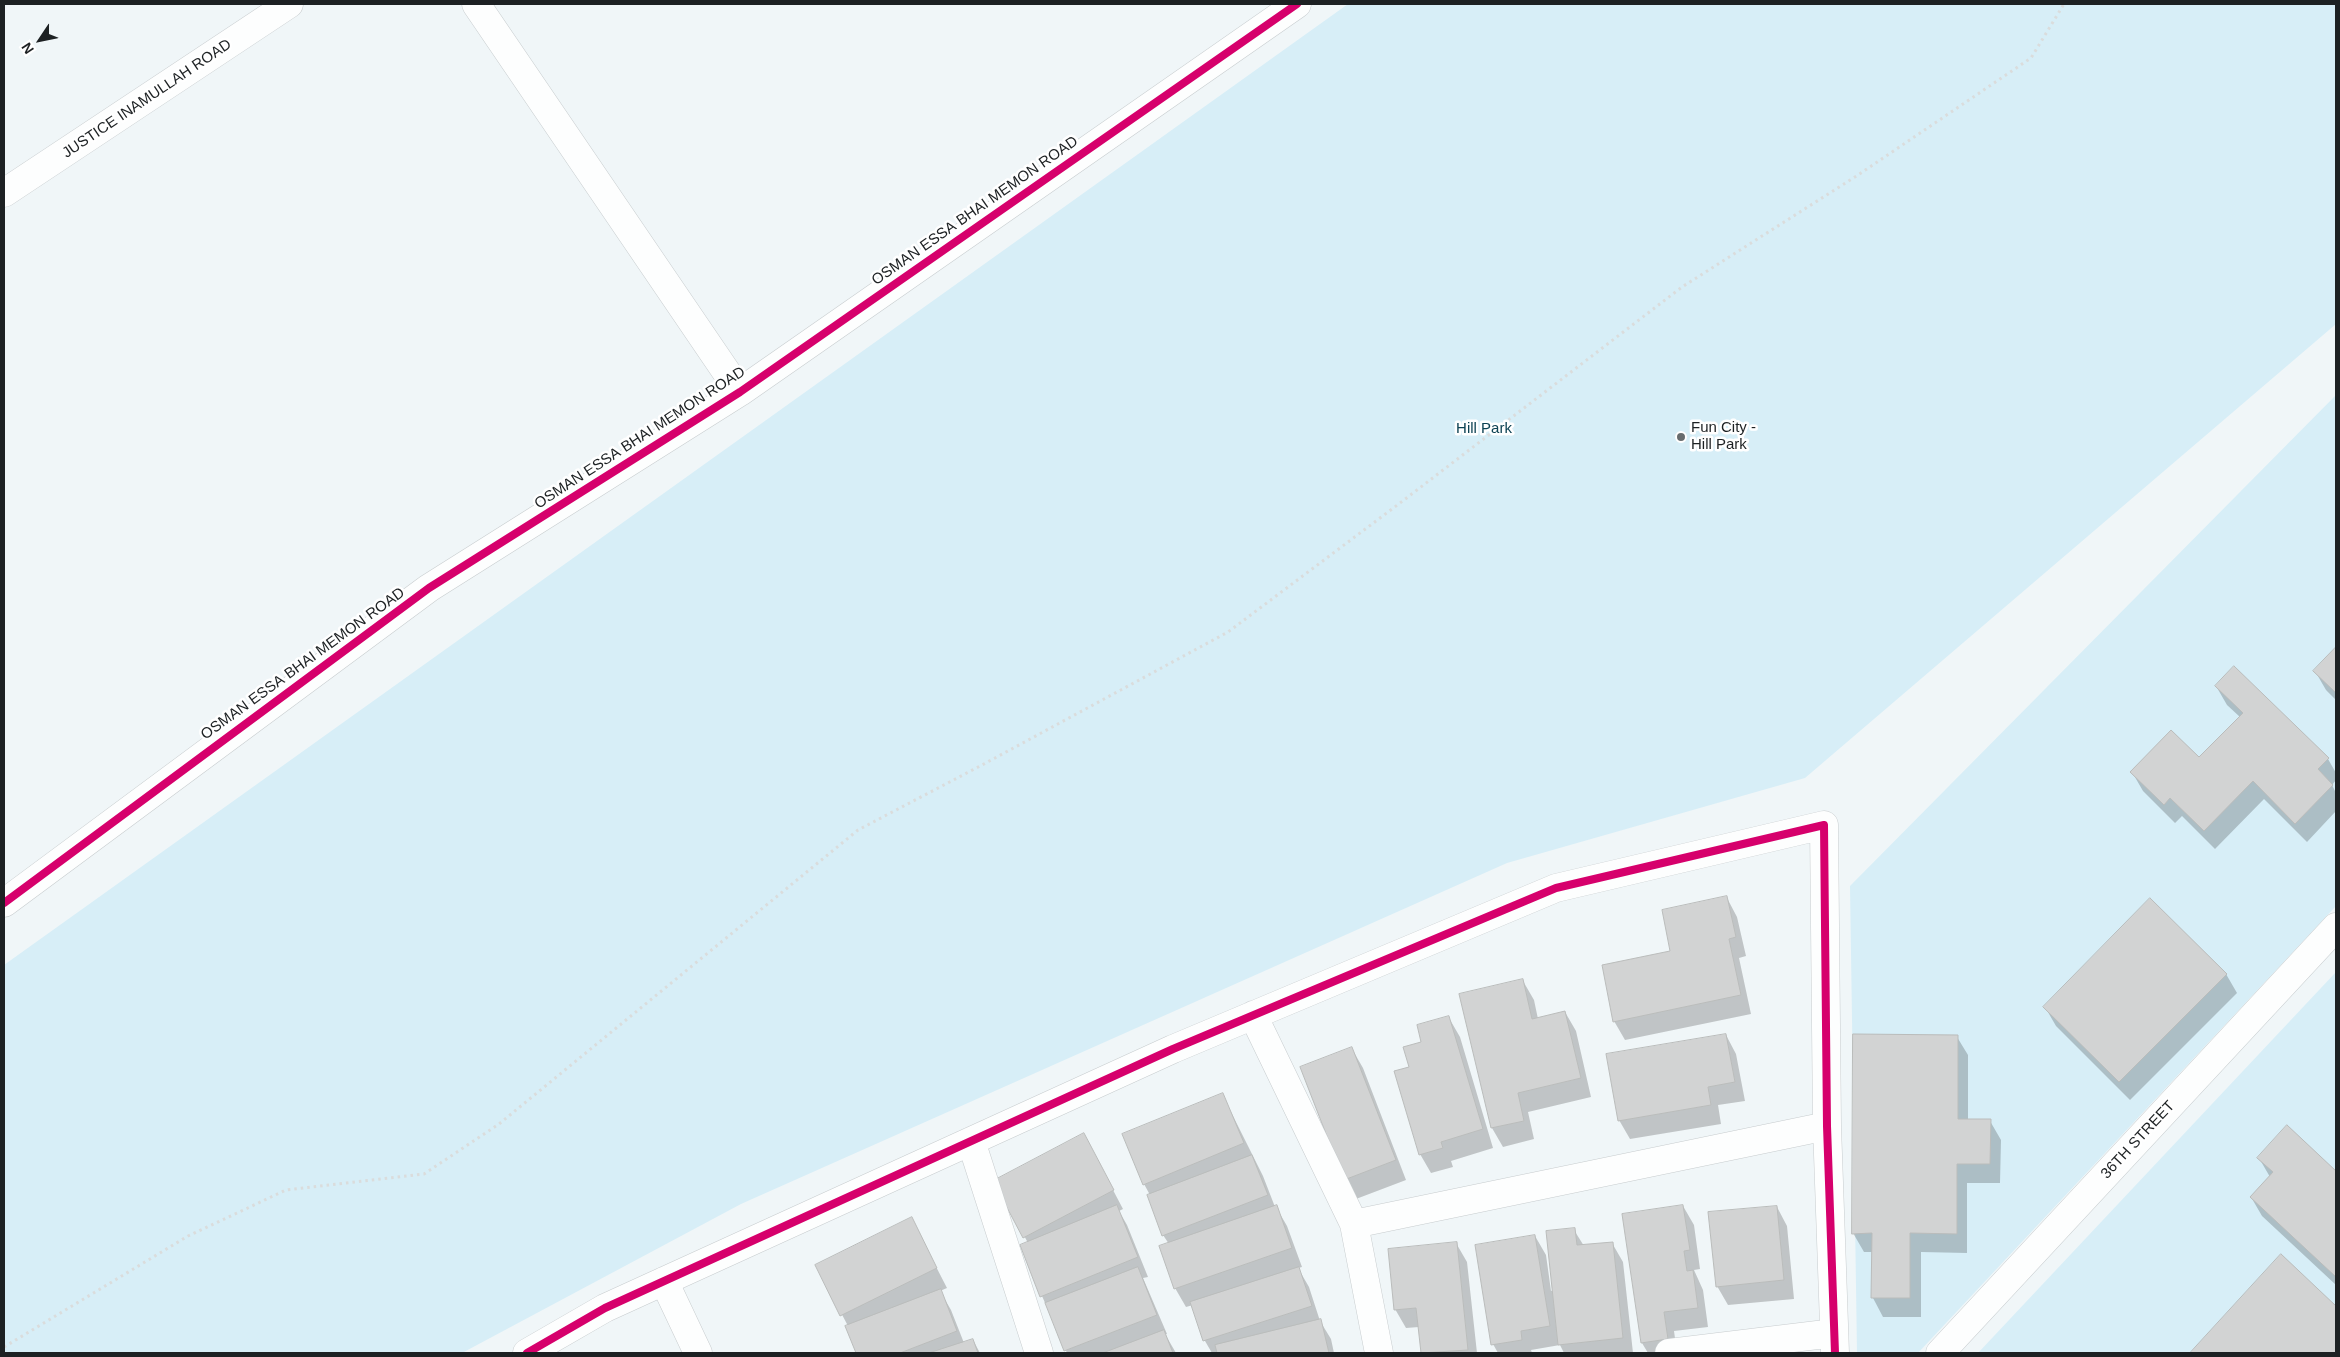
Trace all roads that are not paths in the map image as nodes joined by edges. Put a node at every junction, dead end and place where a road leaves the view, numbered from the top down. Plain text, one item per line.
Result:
1 (289, 4) edge
2 (476, 4) edge
3 (1297, 4) edge
4 (4, 193) edge
5 (740, 392) junction
6 (4, 903) edge
7 (2336, 927) edge
8 (1253, 1015) junction
9 (1827, 1126) junction
10 (971, 1141) junction
11 (1354, 1224) junction
12 (664, 1282) junction
13 (1834, 1343) edge
14 (527, 1353) edge
15 (698, 1353) edge
16 (1039, 1353) edge
17 (1379, 1353) edge
18 (1669, 1353) edge
19 (1940, 1353) edge

1 - 4 street, JUSTICE INAMULLAH ROAD
2 - 5 street
3 - 5 street, OSMAN ESSA BHAI MEMON ROAD
5 - 6 street, OSMAN ESSA BHAI MEMON ROAD
7 - 19 street, 36TH STREET
8 - 9 street
8 - 10 street
8 - 11 street
9 - 11 street
9 - 13 street
10 - 12 street
10 - 16 street
11 - 17 street
12 - 14 street
12 - 15 street
13 - 18 street

